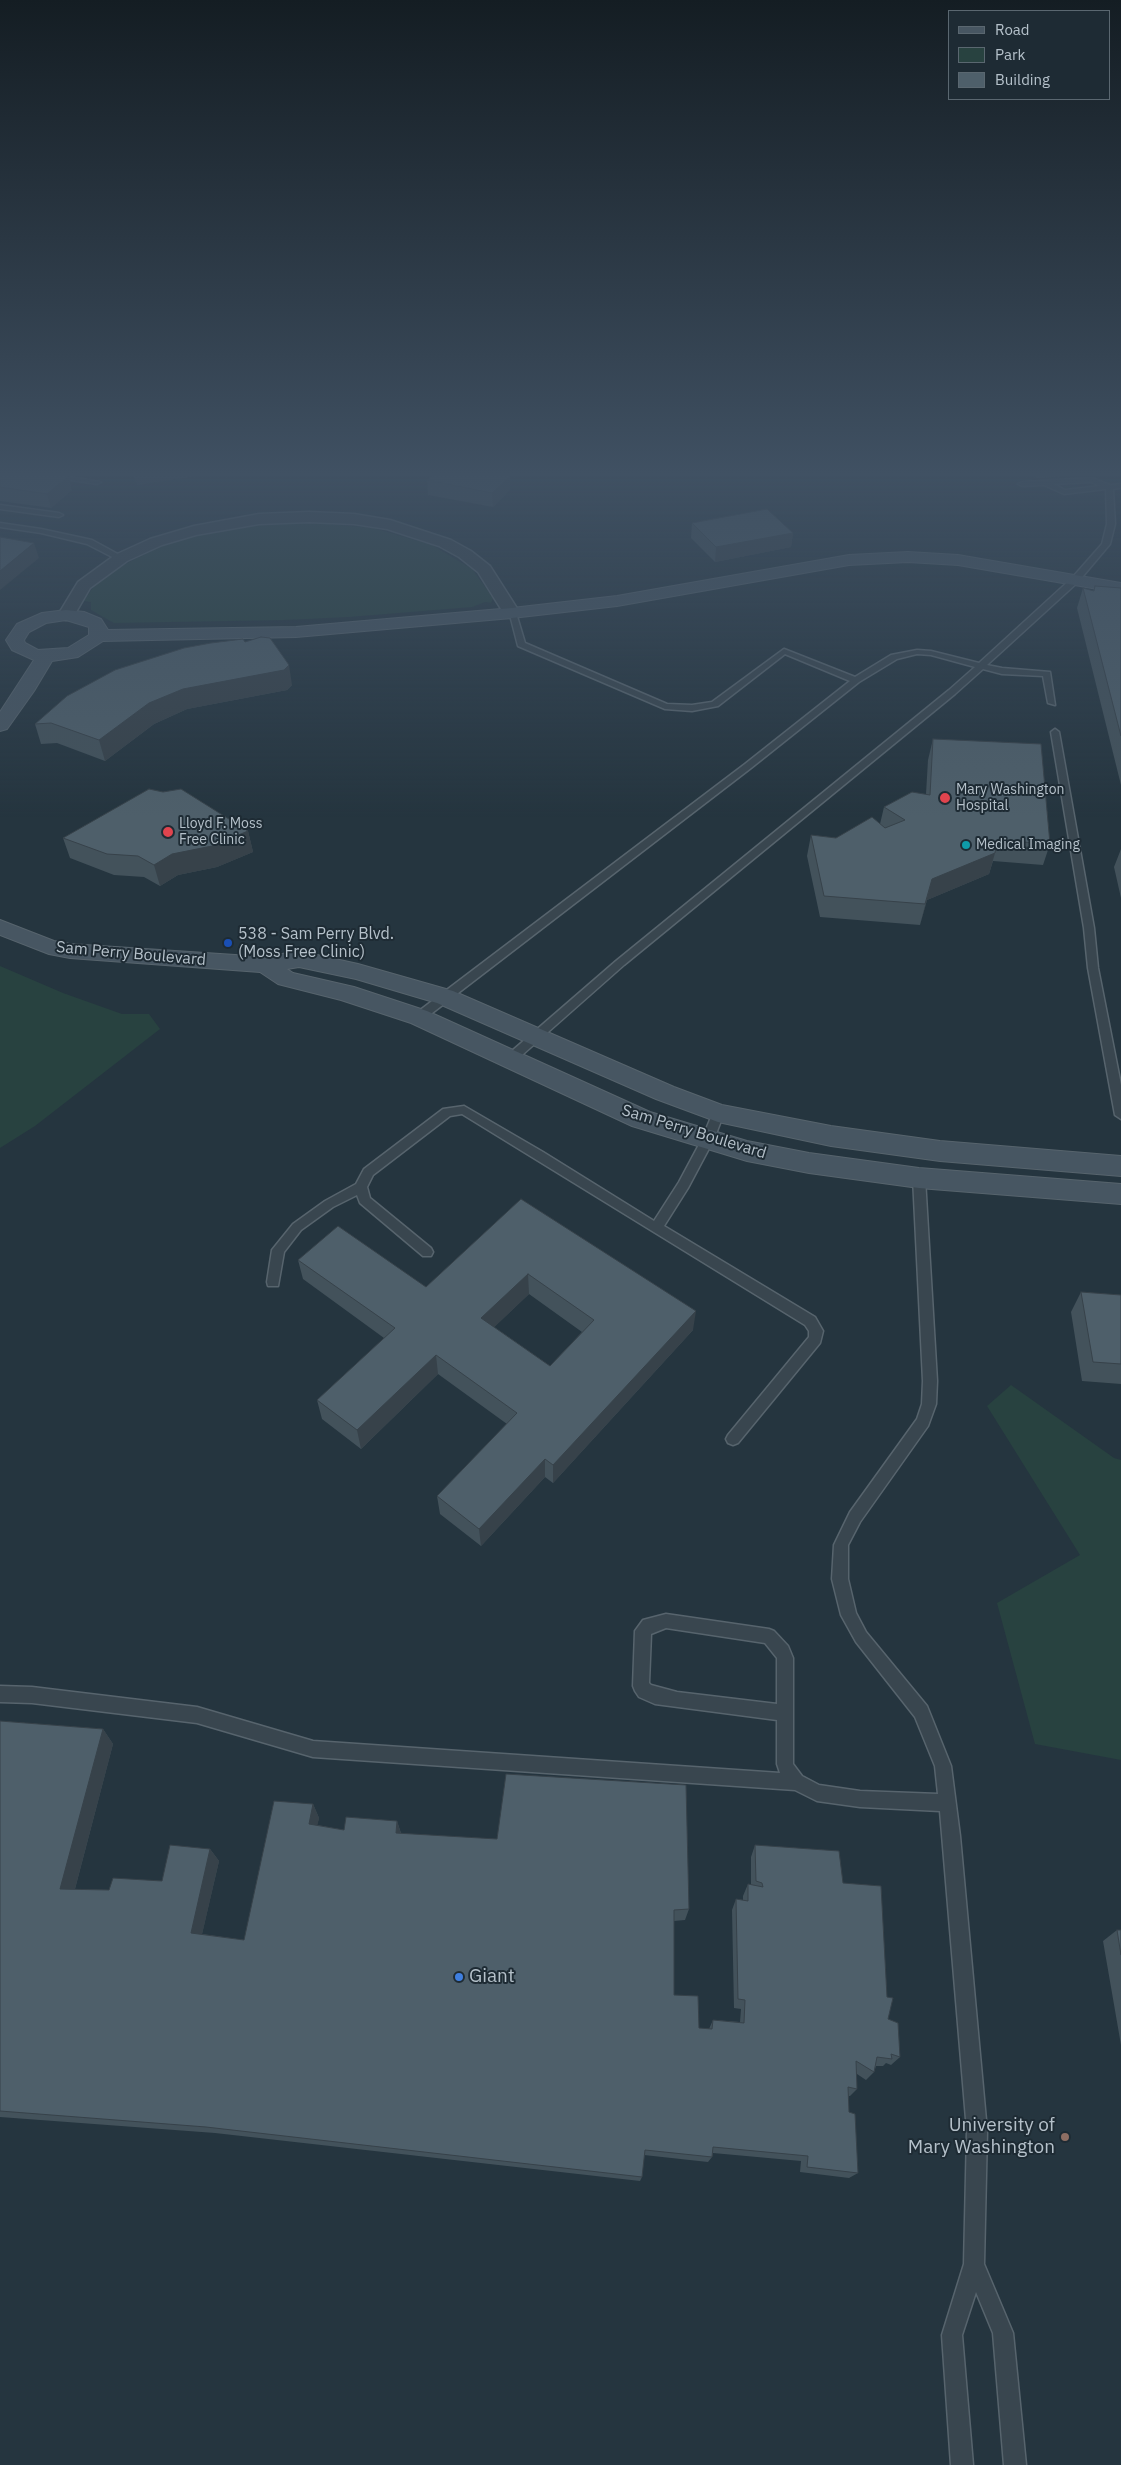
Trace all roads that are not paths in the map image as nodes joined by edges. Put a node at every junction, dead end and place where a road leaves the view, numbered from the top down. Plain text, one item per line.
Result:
1 (82, 588) edge
2 (497, 588) edge
3 (697, 588) edge
4 (1066, 588) edge
5 (512, 613) junction
6 (66, 615) junction
7 (0, 625) edge
8 (28, 625) junction
9 (98, 636) junction
10 (8, 642) edge
11 (46, 656) junction
12 (981, 666) junction
13 (856, 680) junction
14 (1052, 703) dead end
15 (0, 725) edge
16 (1055, 732) dead end
17 (0, 927) edge
18 (265, 965) junction
19 (446, 996) junction
20 (419, 1017) junction
21 (535, 1037) junction
22 (509, 1060) junction
23 (718, 1113) junction
24 (1121, 1115) edge
25 (708, 1139) junction
26 (1121, 1166) edge
27 (919, 1178) junction
28 (360, 1187) junction
29 (1121, 1194) edge
30 (656, 1228) junction
31 (427, 1252) dead end
32 (274, 1282) dead end
33 (733, 1440) dead end
34 (0, 1694) edge
35 (785, 1713) junction
36 (796, 1782) junction
37 (948, 1804) junction
38 (974, 2264) junction
39 (962, 2465) edge
40 (1015, 2465) edge

1 - 6 street
2 - 5 street
3 - 5 street
4 - 12 lane
5 - 9 street
5 - 13 lane
6 - 8 street
6 - 9 street
7 - 8 street
8 - 10 street
9 - 11 street
10 - 11 street
11 - 15 street
12 - 13 lane
12 - 14 lane
12 - 21 lane
13 - 19 lane
16 - 24 lane
17 - 18 street, Sam Perry Boulevard
18 - 19 street, Sam Perry Boulevard
18 - 20 street, Sam Perry Boulevard
19 - 20 lane
19 - 21 street, Sam Perry Boulevard
20 - 22 street, Sam Perry Boulevard
21 - 22 lane
21 - 23 street, Sam Perry Boulevard
22 - 25 street, Sam Perry Boulevard
23 - 25 lane
23 - 26 street, Sam Perry Boulevard
25 - 27 street, Sam Perry Boulevard
25 - 30 lane
27 - 29 street, Sam Perry Boulevard
27 - 37 lane
28 - 30 lane
28 - 31 lane
28 - 32 lane
30 - 33 lane
34 - 36 lane
35 - 35 lane
35 - 36 lane
36 - 37 lane
37 - 38 lane
38 - 39 lane
38 - 40 lane

